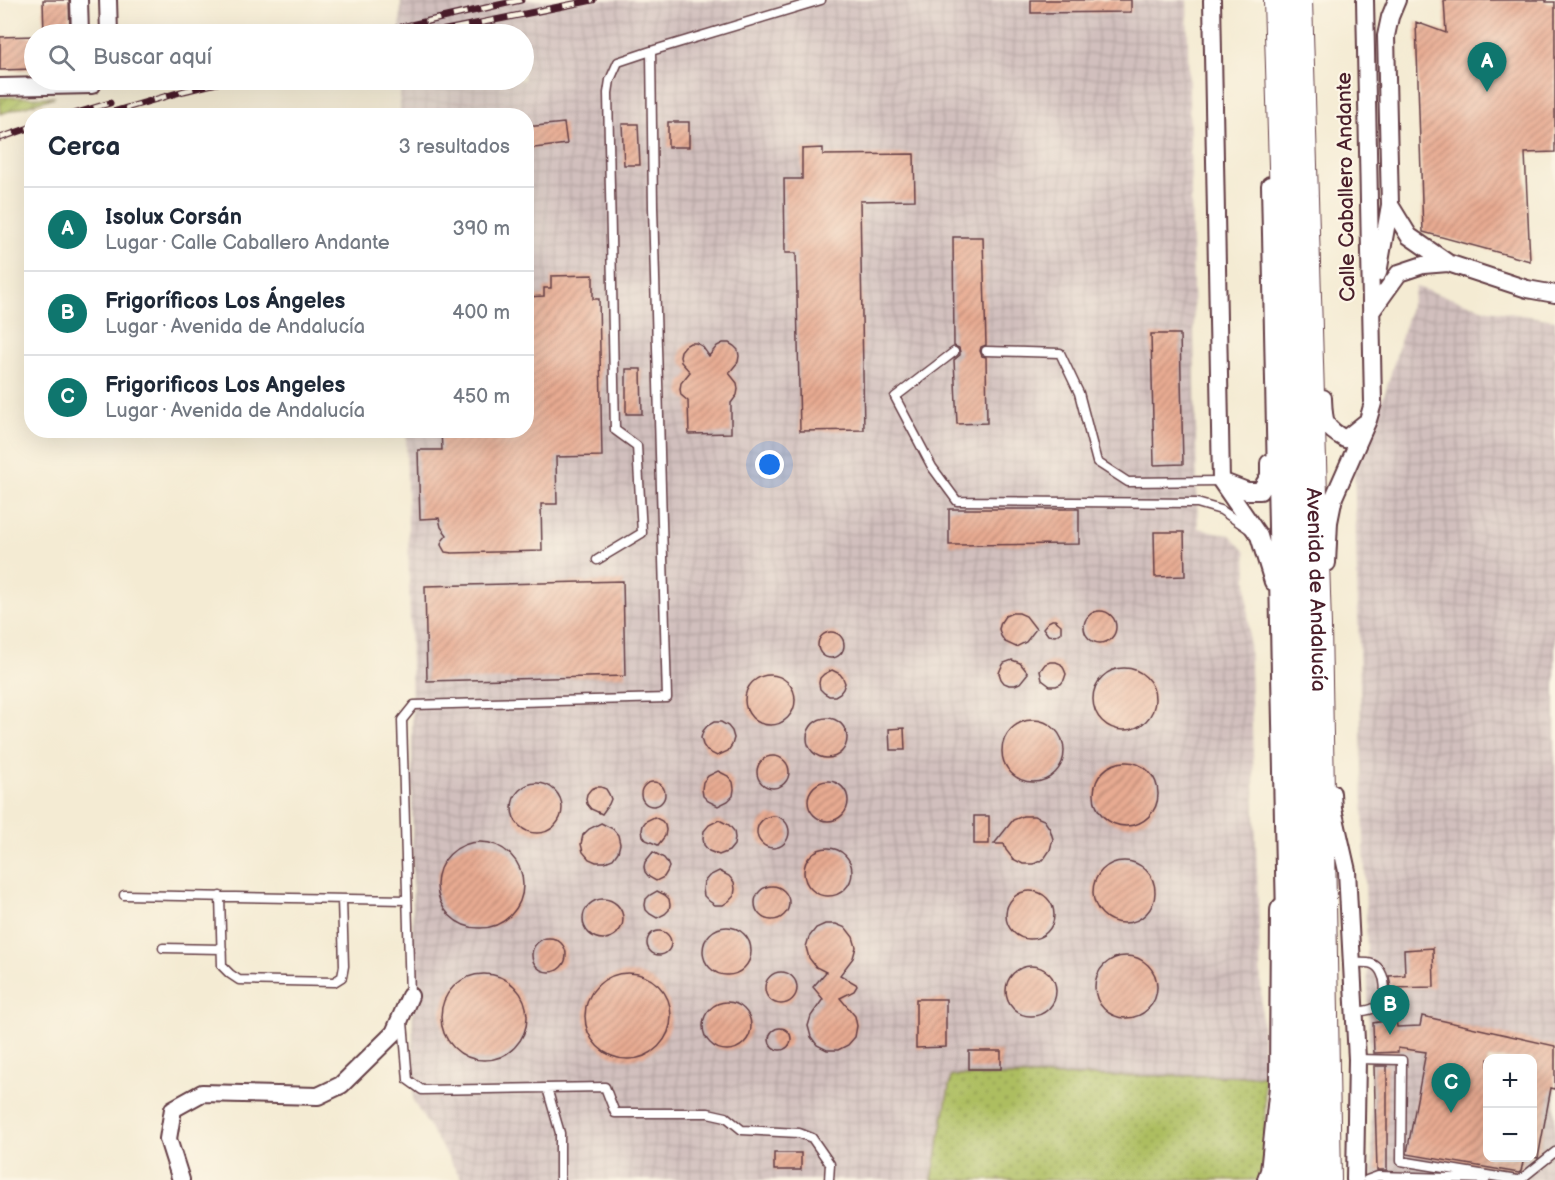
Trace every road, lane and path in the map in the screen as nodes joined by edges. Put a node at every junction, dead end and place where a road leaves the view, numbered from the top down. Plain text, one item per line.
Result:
1 (79, 0) edge
2 (108, 0) edge
3 (821, 0) edge
4 (1212, 0) edge
5 (1276, 0) edge
6 (1299, 0) edge
7 (1365, 0) edge
8 (1396, 0) edge
9 (80, 24) edge
10 (109, 24) edge
11 (651, 51) junction
12 (24, 85) edge
13 (0, 87) edge
14 (1305, 191) junction
15 (1390, 205) junction
16 (1448, 263) junction
17 (1555, 294) edge
18 (1371, 312) junction
19 (986, 351) dead end
20 (954, 352) dead end
21 (1274, 396) junction
22 (1368, 420) junction
23 (1221, 481) junction
24 (1259, 536) junction
25 (597, 560) dead end
26 (1327, 568) junction
27 (1280, 603) junction
28 (1318, 626) junction
29 (1320, 748) junction
30 (1332, 809) junction
31 (124, 895) dead end
32 (220, 896) junction
33 (342, 899) junction
34 (407, 900) junction
35 (1285, 911) junction
36 (163, 948) dead end
37 (222, 949) junction
38 (1352, 963) junction
39 (410, 996) joint
40 (1355, 1012) junction
41 (402, 1014) junction
42 (1357, 1059) junction
43 (547, 1088) junction
44 (1555, 1152) edge
45 (181, 1180) edge
46 (560, 1180) edge
47 (829, 1180) edge
48 (1272, 1180) edge
49 (1292, 1180) edge
50 (1306, 1180) edge
51 (1328, 1180) edge
52 (1355, 1180) edge
53 (1367, 1180) edge
54 (1508, 1180) edge
55 (1518, 1180) edge

1 - 9 street
2 - 10 street
3 - 11 lane
4 - 23 street
5 - 21 street
5 - 50 main road, Avenida de Andalucía
6 - 14 main road, Avenida de Andalucía
7 - 18 street, Calle Caballero Andante
8 - 15 street, Calle Caballero Andante
11 - 25 lane
11 - 34 lane
12 - 13 street
14 - 22 street
14 - 28 main road, Avenida de Andalucía
15 - 16 street
15 - 18 street, Calle Caballero Andante
16 - 17 street
16 - 18 street
18 - 22 street
19 - 23 lane
20 - 24 lane
21 - 23 street
21 - 27 street
22 - 26 street
23 - 24 street
24 - 27 street
26 - 28 street
26 - 30 street
27 - 35 street
28 - 29 main road, Avenida de Andalucía
29 - 30 street
29 - 51 main road, Avenida de Andalucía
30 - 38 street
31 - 32 lane
32 - 33 lane
32 - 37 lane
33 - 34 lane
33 - 37 lane
34 - 39 lane
35 - 48 highway
35 - 49 street
36 - 37 lane
38 - 40 street
38 - 40 lane
39 - 41 street
40 - 42 street
41 - 43 lane
41 - 45 street
42 - 52 street
42 - 55 lane
43 - 46 lane
43 - 47 lane
44 - 55 lane
53 - 54 lane

